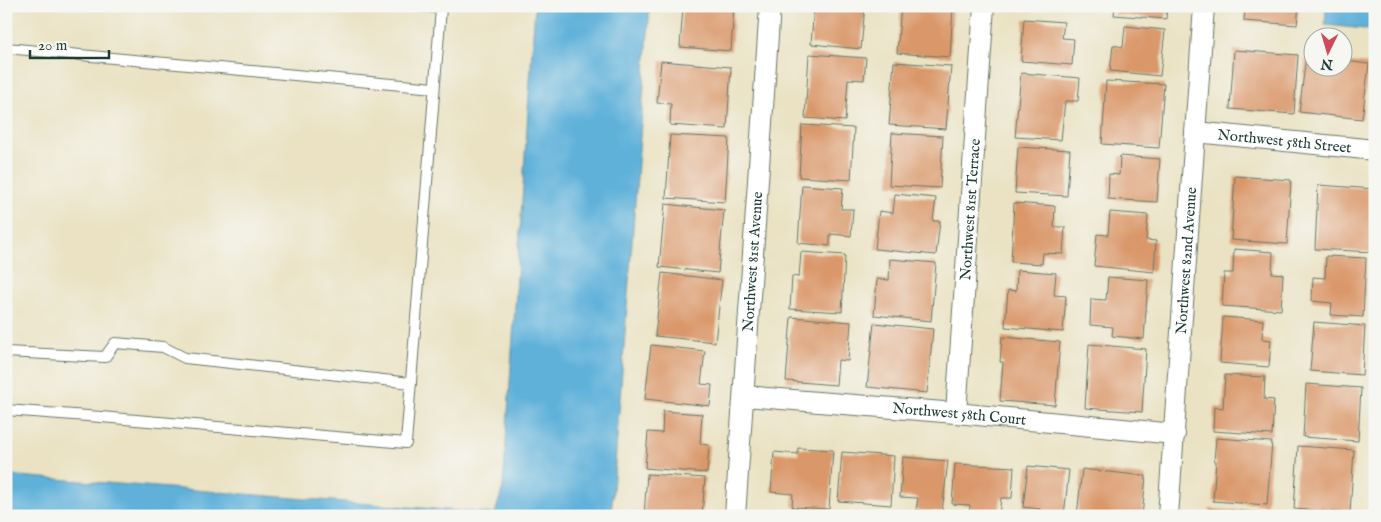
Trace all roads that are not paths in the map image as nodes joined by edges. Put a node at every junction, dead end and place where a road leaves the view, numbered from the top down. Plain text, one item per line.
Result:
1 (417, 6) edge
2 (770, 6) edge
3 (984, 6) edge
4 (1204, 6) edge
5 (6, 48) edge
6 (434, 88) junction
7 (1195, 132) junction
8 (1375, 150) edge
9 (6, 352) edge
10 (411, 383) junction
11 (744, 396) junction
12 (6, 410) edge
13 (956, 413) junction
14 (1175, 434) junction
15 (735, 516) edge
16 (1168, 516) edge

1 - 6 lane
2 - 11 street, Northwest 81st Avenue
3 - 13 street, Northwest 81st Terrace
4 - 7 street, Northwest 82nd Avenue
5 - 6 lane
6 - 10 lane
7 - 8 street, Northwest 58th Street
7 - 14 street, Northwest 82nd Avenue
9 - 10 lane
10 - 12 lane
11 - 13 street, Northwest 58th Court
11 - 15 street, Northwest 81st Avenue
13 - 14 street, Northwest 58th Court
14 - 16 street, Northwest 82nd Avenue

